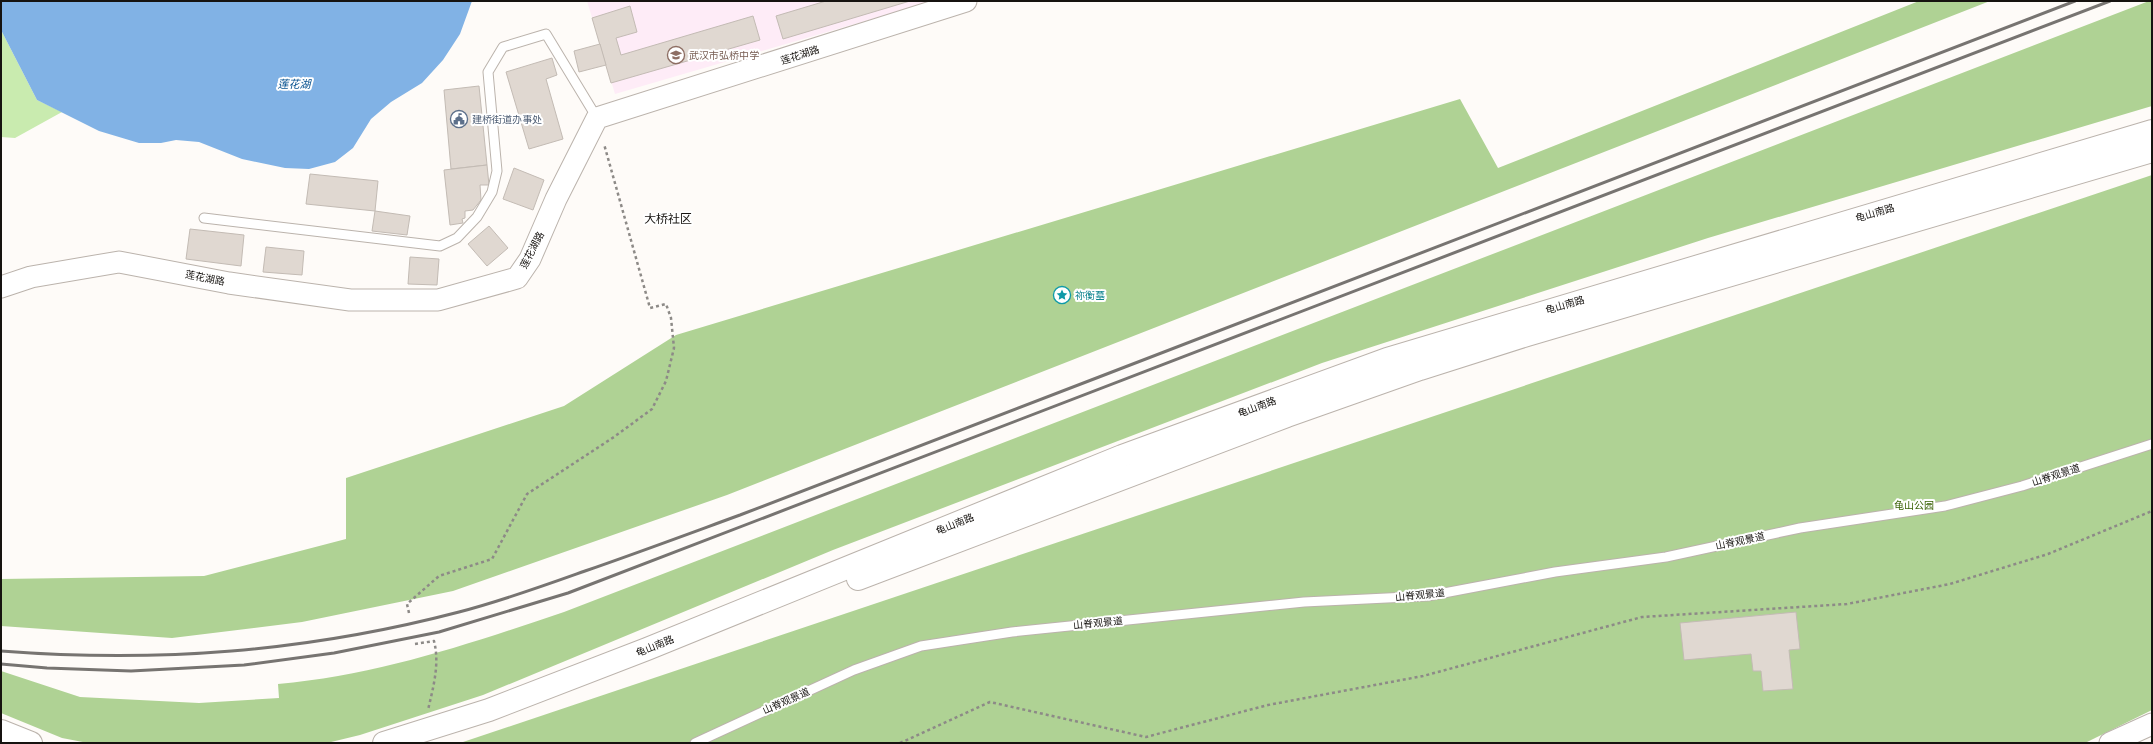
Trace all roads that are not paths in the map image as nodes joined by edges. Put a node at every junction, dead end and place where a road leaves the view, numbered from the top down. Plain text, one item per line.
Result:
1 (966, 1) edge
2 (597, 118) junction
3 (2152, 131) edge
4 (2152, 151) edge
5 (204, 218) dead end
6 (1, 287) edge
7 (2152, 444) edge
8 (2152, 724) edge
9 (1, 731) edge
10 (31, 743) edge
11 (384, 743) edge
12 (421, 743) edge
13 (694, 743) edge
14 (2110, 743) edge

1 - 2 street, 莲花湖路
2 - 5 lane
2 - 6 street, 莲花湖路
3 - 11 highway, 龟山南路
4 - 12 highway, 龟山南路
7 - 13 lane, 山脊观景道
8 - 14 street
9 - 10 highway

